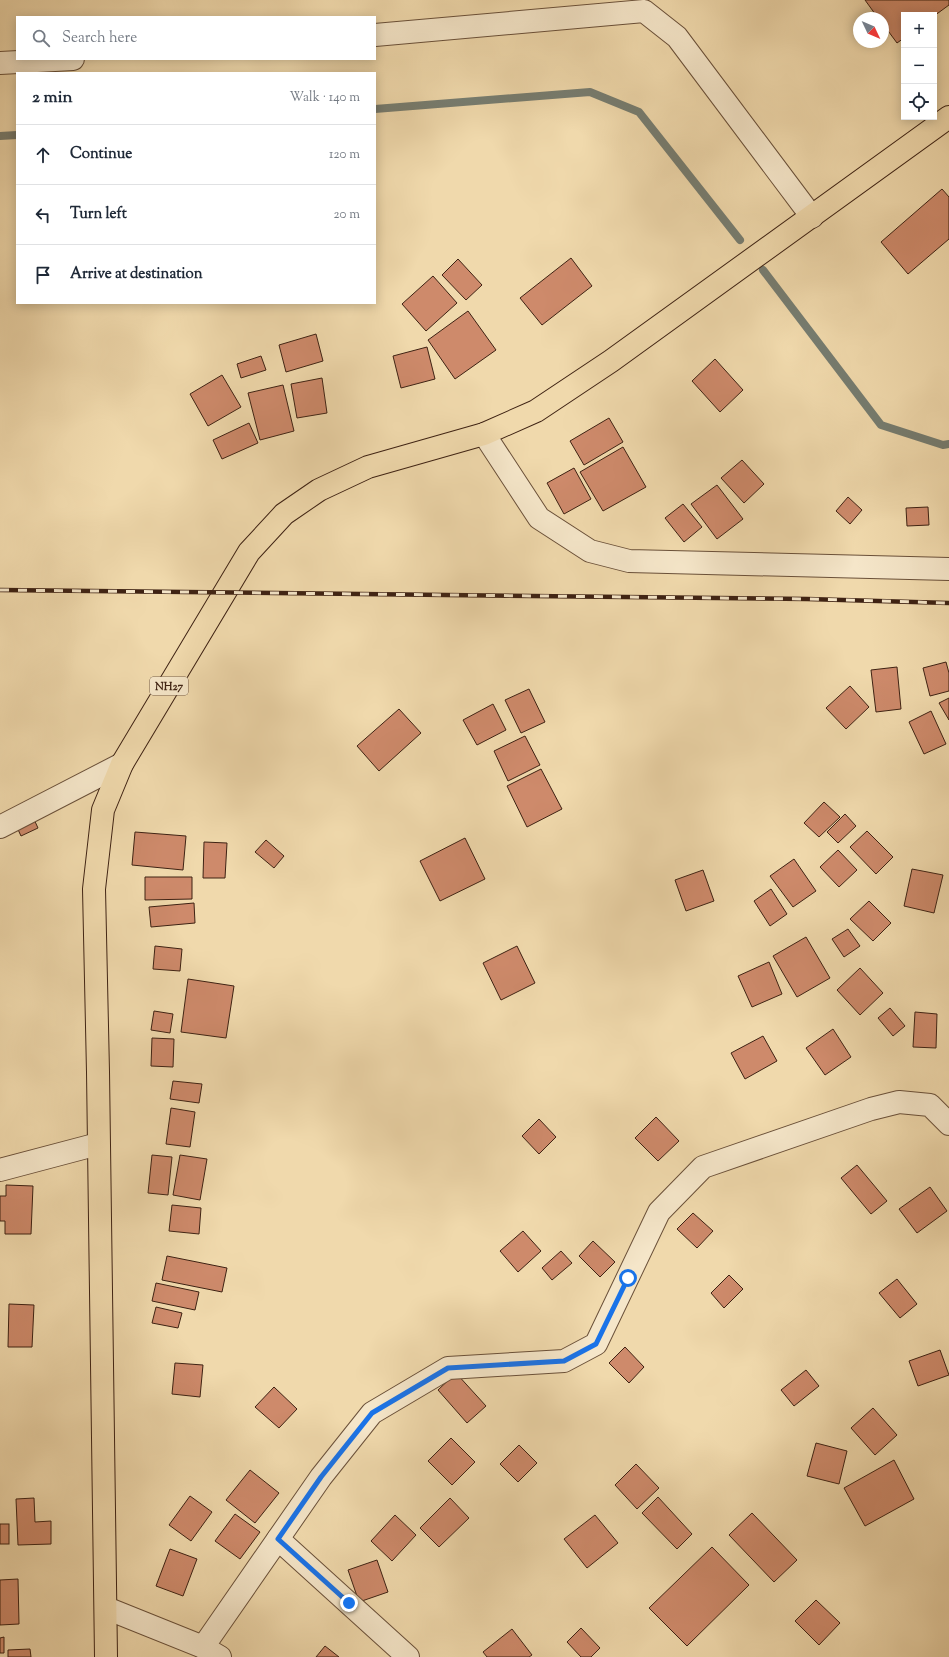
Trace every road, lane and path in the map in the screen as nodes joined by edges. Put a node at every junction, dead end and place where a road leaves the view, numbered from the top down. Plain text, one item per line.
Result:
1 (376, 35) edge
2 (55, 60) edge
3 (0, 63) edge
4 (949, 117) edge
5 (812, 217) junction
6 (484, 434) junction
7 (949, 569) edge
8 (122, 764) junction
9 (0, 827) edge
10 (949, 1124) edge
11 (98, 1144) junction
12 (0, 1170) edge
13 (278, 1539) junction
14 (106, 1608) junction
15 (211, 1652) edge
16 (106, 1657) edge
17 (408, 1657) edge

1 - 5 street
2 - 3 street
4 - 5 highway, NH27
5 - 6 highway, NH27
6 - 7 street
6 - 8 highway, NH27
8 - 9 street
8 - 11 highway, NH27
10 - 13 street
11 - 12 street
11 - 14 highway, NH27
13 - 15 street
13 - 17 street
14 - 15 street
14 - 16 highway, NH27

